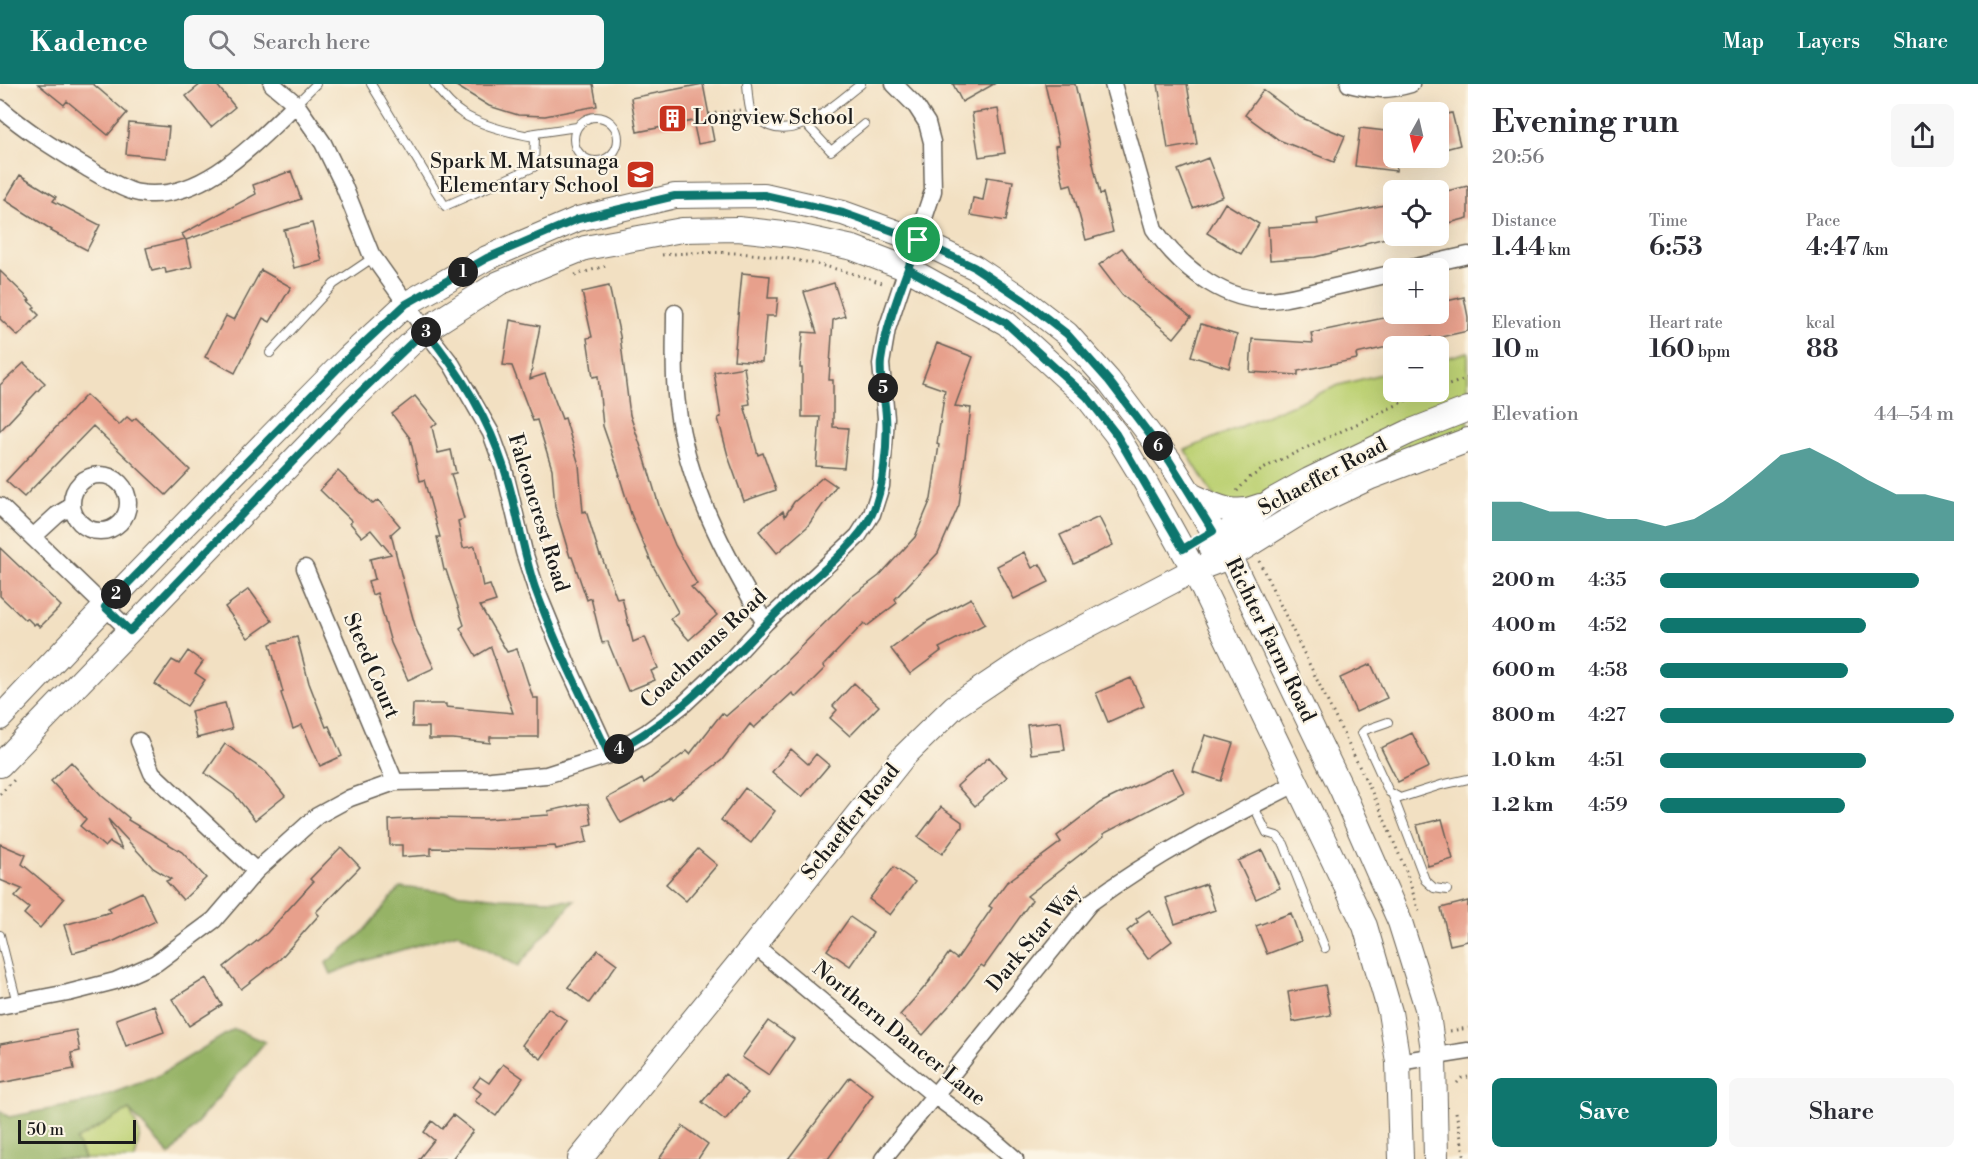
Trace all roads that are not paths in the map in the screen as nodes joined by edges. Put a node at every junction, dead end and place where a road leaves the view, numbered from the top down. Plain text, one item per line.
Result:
1 (272, 84) edge
2 (316, 84) edge
3 (371, 84) edge
4 (434, 84) edge
5 (747, 84) edge
6 (861, 84) edge
7 (894, 84) edge
8 (1113, 84) edge
9 (1350, 84) edge
10 (1411, 84) edge
11 (296, 104) junction
12 (0, 108) edge
13 (806, 124) junction
14 (864, 124) dead end
15 (576, 127) junction
16 (522, 135) junction
17 (918, 240) junction
18 (1468, 255) edge
19 (374, 257) junction
20 (1449, 259) edge
21 (1383, 275) edge
22 (905, 279) junction
23 (406, 304) junction
24 (675, 313) dead end
25 (425, 330) junction
26 (270, 353) dead end
27 (1468, 409) edge
28 (1468, 440) edge
29 (1191, 495) junction
30 (1273, 500) junction
31 (0, 506) edge
32 (72, 506) dead end
33 (33, 537) junction
34 (1225, 547) junction
35 (305, 568) dead end
36 (1194, 570) junction
37 (105, 607) junction
38 (765, 623) junction
39 (130, 631) junction
40 (0, 718) edge
41 (1388, 722) dead end
42 (139, 741) dead end
43 (609, 755) junction
44 (8, 772) edge
45 (1468, 779) edge
46 (395, 782) junction
47 (1297, 783) junction
48 (1393, 796) junction
49 (1253, 805) junction
50 (256, 871) junction
51 (1447, 890) dead end
52 (0, 935) edge
53 (754, 945) junction
54 (1325, 948) dead end
55 (17, 1003) junction
56 (0, 1006) edge
57 (1468, 1051) edge
58 (1434, 1057) junction
59 (1398, 1062) junction
60 (934, 1095) junction
61 (580, 1159) edge
62 (882, 1159) edge
63 (1015, 1159) edge
64 (1401, 1159) edge
65 (1436, 1159) edge

1 - 11 street, Falconcrest Road
2 - 11 lane
3 - 16 lane
4 - 16 lane
5 - 13 lane
6 - 13 lane
7 - 17 street, Coachmans Road
8 - 21 street
9 - 10 street
11 - 12 street
11 - 19 street, Falconcrest Road
13 - 14 lane
15 - 15 lane
15 - 16 lane
17 - 22 street, Coachmans Road
17 - 23 main road, Richter Farm Road
17 - 29 main road, Richter Farm Road
18 - 20 street
19 - 23 street, Falconcrest Road
19 - 26 lane
22 - 25 main road, Richter Farm Road
22 - 36 main road, Richter Farm Road
22 - 38 street, Coachmans Road
23 - 25 street, Falconcrest Road
23 - 37 main road, Richter Farm Road
24 - 38 street
25 - 39 main road, Richter Farm Road
25 - 43 street, Falconcrest Road
27 - 30 main road, Schaeffer Road
28 - 34 main road, Schaeffer Road
29 - 30 main road
29 - 34 main road, Richter Farm Road
30 - 34 main road, Schaeffer Road
31 - 33 street
32 - 33 street
33 - 37 street
34 - 36 main road, Schaeffer Road
34 - 58 main road, Richter Farm Road
35 - 46 street, Steed Court
36 - 47 main road, Richter Farm Road
36 - 53 main road, Schaeffer Road
37 - 39 street
37 - 40 main road, Richter Farm Road
38 - 43 street, Coachmans Road
39 - 44 main road, Richter Farm Road
41 - 48 lane
42 - 50 street
43 - 46 street, Coachmans Road
45 - 48 lane
46 - 50 street, Coachmans Road
47 - 49 street, Dark Star Way
47 - 59 main road, Richter Farm Road
48 - 51 lane
49 - 54 lane
49 - 60 street, Dark Star Way
50 - 55 street, Coachmans Road
52 - 55 lane
53 - 60 street, Northern Dancer Lane
53 - 61 main road, Schaeffer Road
55 - 56 street, Coachmans Road
57 - 58 street
58 - 59 street
58 - 65 main road, Richter Farm Road
59 - 64 main road, Richter Farm Road
60 - 62 street, Dark Star Way
60 - 63 street, Northern Dancer Lane

